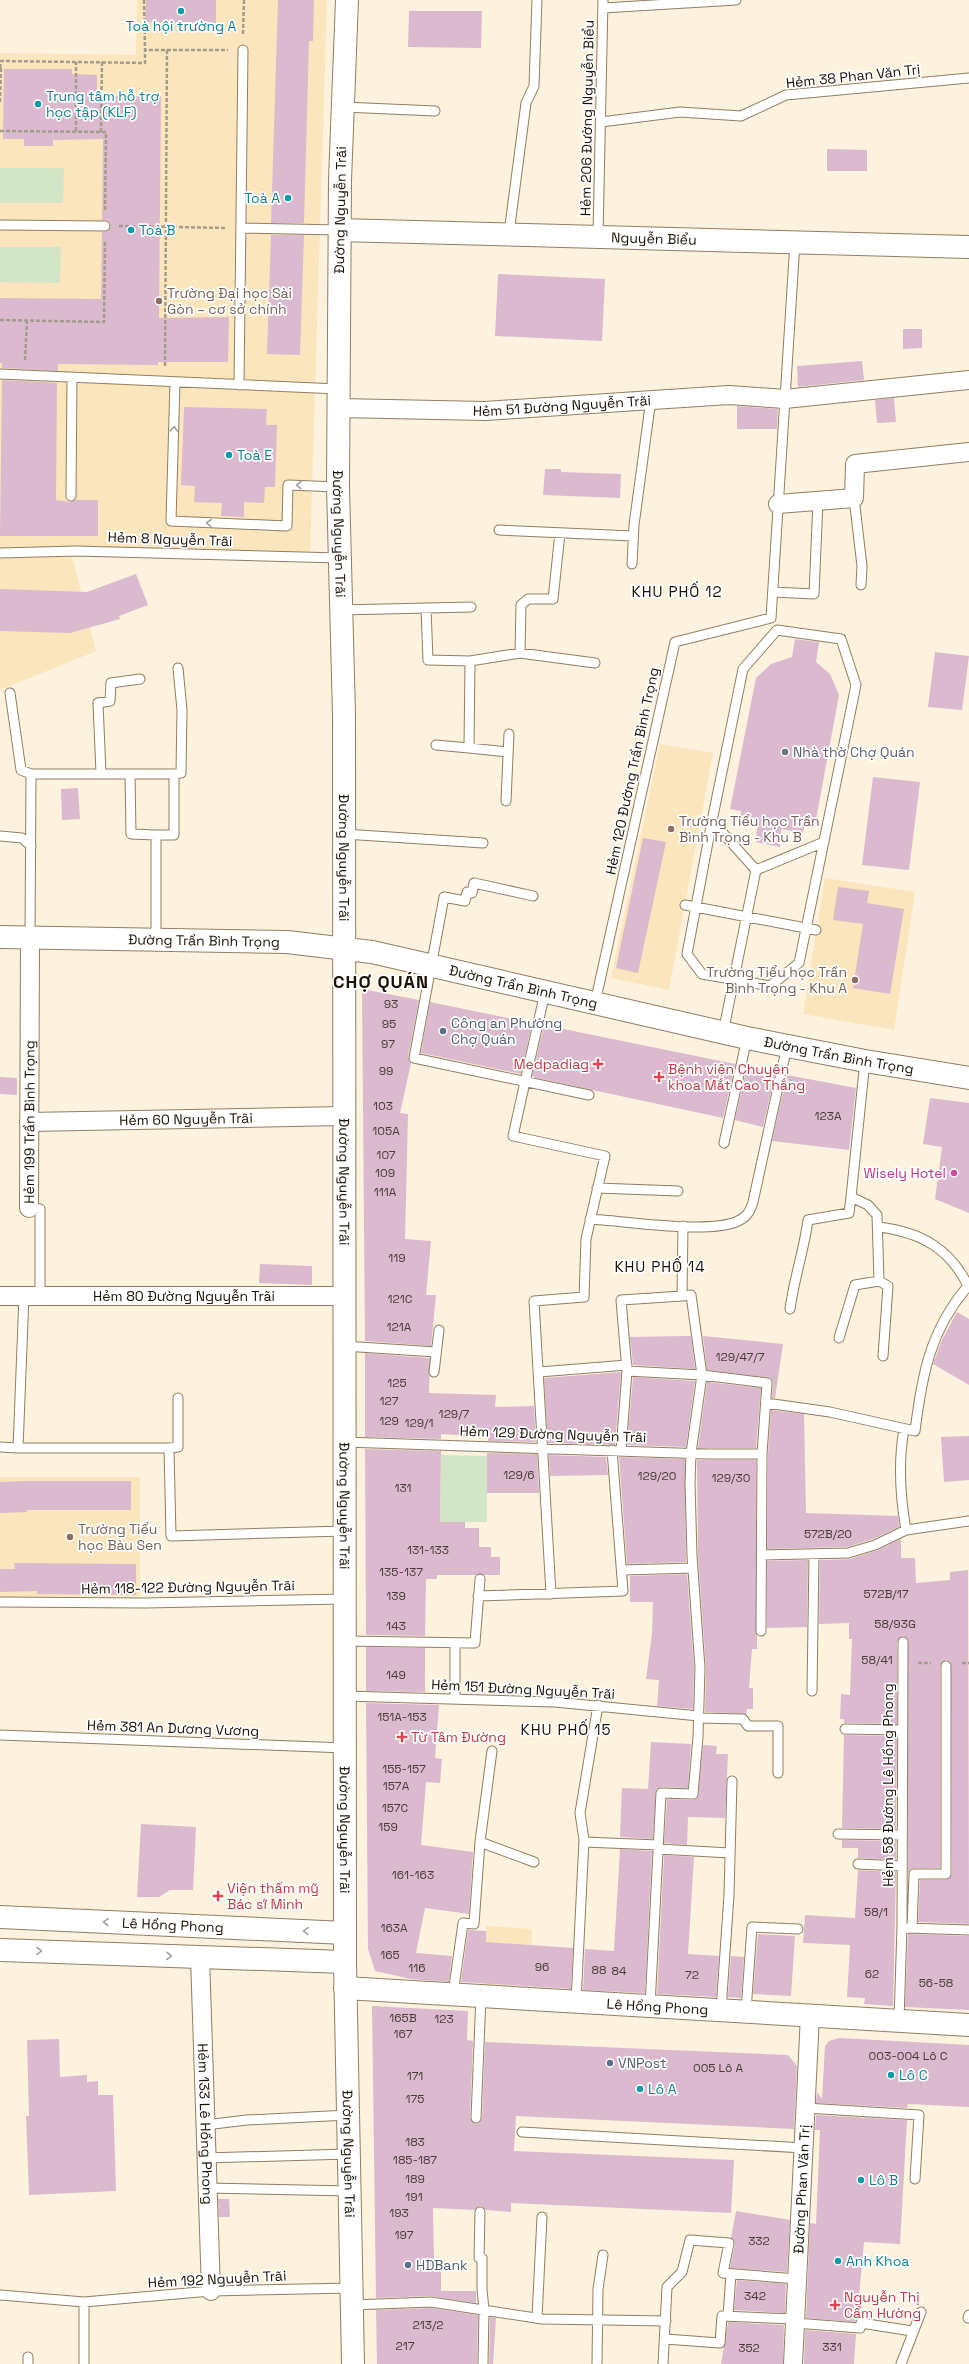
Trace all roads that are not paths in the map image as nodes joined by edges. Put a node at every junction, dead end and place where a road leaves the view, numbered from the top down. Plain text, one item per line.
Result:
1 (346, 0) edge
2 (537, 0) edge
3 (736, 0) edge
4 (603, 4) edge
5 (243, 50) road end
6 (969, 78) edge
7 (343, 107) junction
8 (435, 111) dead end
9 (601, 122) junction
10 (0, 225) edge
11 (105, 226) road end
12 (241, 228) junction
13 (339, 230) junction
14 (509, 234) junction
15 (598, 236) junction
16 (795, 241) junction
17 (969, 247) edge
18 (0, 374) edge
19 (72, 378) junction
20 (969, 380) edge
21 (175, 382) junction
22 (239, 385) junction
23 (338, 398) junction
24 (651, 399) junction
25 (785, 399) junction
26 (969, 452) edge
27 (338, 487) junction
28 (71, 496) dead end
29 (854, 498) junction
30 (818, 502) junction
31 (778, 504) junction
32 (499, 530) dead end
33 (560, 533) junction
34 (633, 536) junction
35 (0, 553) edge
36 (340, 558) junction
37 (632, 564) dead end
38 (861, 585) dead end
39 (773, 592) junction
40 (471, 607) dead end
41 (426, 608) junction
42 (341, 610) junction
43 (771, 618) junction
44 (777, 630) junction
45 (520, 653) junction
46 (470, 661) junction
47 (595, 663) dead end
48 (178, 668) dead end
49 (140, 679) dead end
50 (10, 693) dead end
51 (508, 734) dead end
52 (436, 745) dead end
53 (469, 748) junction
54 (508, 752) junction
55 (32, 774) junction
56 (101, 774) junction
57 (130, 774) junction
58 (174, 774) junction
59 (506, 801) dead end
60 (712, 821) junction
61 (344, 834) junction
62 (156, 835) junction
63 (0, 836) edge
64 (824, 842) junction
65 (483, 843) dead end
66 (31, 846) junction
67 (756, 870) junction
68 (533, 896) dead end
69 (685, 905) dead end
70 (696, 907) junction
71 (747, 916) junction
72 (806, 928) junction
73 (816, 930) dead end
74 (0, 937) edge
75 (30, 938) junction
76 (156, 940) junction
77 (343, 947) junction
78 (431, 966) junction
79 (734, 980) junction
80 (545, 991) junction
81 (595, 1003) junction
82 (723, 1033) junction
83 (747, 1038) junction
84 (787, 1046) junction
85 (865, 1061) junction
86 (969, 1078) edge
87 (525, 1082) junction
88 (589, 1095) dead end
89 (344, 1116) junction
90 (29, 1122) junction
91 (724, 1143) dead end
92 (597, 1188) junction
93 (678, 1191) dead end
94 (851, 1197) junction
95 (29, 1208) joint
96 (590, 1219) junction
97 (683, 1226) junction
98 (879, 1227) junction
99 (879, 1282) junction
100 (968, 1287) edge
101 (0, 1296) edge
102 (32, 1296) junction
103 (344, 1296) junction
104 (682, 1296) junction
105 (790, 1309) dead end
106 (439, 1330) dead end
107 (839, 1338) dead end
108 (344, 1346) junction
109 (436, 1352) junction
110 (883, 1356) dead end
111 (627, 1368) junction
112 (434, 1372) dead end
113 (539, 1372) junction
114 (702, 1375) junction
115 (178, 1398) dead end
116 (766, 1403) junction
117 (904, 1429) junction
118 (344, 1442) junction
119 (0, 1448) edge
120 (18, 1448) junction
121 (169, 1448) junction
122 (543, 1448) junction
123 (617, 1450) junction
124 (691, 1453) junction
125 (762, 1454) junction
126 (969, 1521) edge
127 (906, 1530) junction
128 (344, 1531) junction
129 (814, 1554) junction
130 (762, 1555) junction
131 (692, 1568) junction
132 (623, 1570) junction
133 (480, 1579) dead end
134 (551, 1594) junction
135 (478, 1596) junction
136 (344, 1599) junction
137 (0, 1602) edge
138 (761, 1631) dead end
139 (344, 1641) junction
140 (903, 1642) dead end
141 (455, 1643) junction
142 (946, 1666) dead end
143 (812, 1691) dead end
144 (344, 1696) junction
145 (455, 1698) junction
146 (598, 1705) junction
147 (699, 1717) junction
148 (845, 1729) dead end
149 (902, 1730) junction
150 (0, 1735) edge
151 (345, 1748) junction
152 (492, 1751) dead end
153 (778, 1773) dead end
154 (732, 1780) dead end
155 (838, 1834) dead end
156 (902, 1835) junction
157 (480, 1842) junction
158 (584, 1842) junction
159 (658, 1847) junction
160 (730, 1853) junction
161 (534, 1862) dead end
162 (858, 1864) dead end
163 (902, 1866) junction
164 (0, 1918) edge
165 (902, 1927) junction
166 (912, 1928) junction
167 (798, 1929) dead end
168 (969, 1930) edge
169 (345, 1933) junction
170 (0, 1950) edge
171 (200, 1957) junction
172 (345, 1962) junction
173 (345, 1988) junction
174 (453, 1994) junction
175 (481, 1996) junction
176 (576, 2002) junction
177 (650, 2006) junction
178 (720, 2010) junction
179 (746, 2011) junction
180 (810, 2015) junction
181 (899, 2020) junction
182 (969, 2025) edge
183 (806, 2108) junction
184 (348, 2115) junction
185 (476, 2118) dead end
186 (205, 2125) junction
187 (522, 2132) dead end
188 (804, 2148) junction
189 (349, 2154) junction
190 (206, 2158) junction
191 (916, 2179) dead end
192 (206, 2188) junction
193 (350, 2191) junction
194 (480, 2212) dead end
195 (542, 2217) dead end
196 (603, 2255) dead end
197 (730, 2274) junction
198 (797, 2279) junction
199 (211, 2291) junction
200 (0, 2295) edge
201 (352, 2296) junction
202 (84, 2302) junction
203 (484, 2310) junction
204 (921, 2312) dead end
205 (728, 2316) junction
206 (537, 2318) junction
207 (597, 2321) junction
208 (666, 2321) junction
209 (795, 2321) junction
210 (912, 2331) junction
211 (665, 2339) junction
212 (84, 2364) edge
213 (353, 2364) edge
214 (483, 2364) edge
215 (597, 2364) edge
216 (663, 2364) edge
217 (793, 2364) edge
218 (901, 2364) edge

1 - 7 main road, Đường Nguyễn Trãi
2 - 14 lane
3 - 4 lane
4 - 9 lane, Hẻm 206 Đường Nguyễn Biểu
5 - 12 lane
6 - 9 lane, Hẻm 38 Phan Văn Trị
7 - 8 lane
7 - 13 main road, Đường Nguyễn Trãi
9 - 15 lane, Hẻm 206 Đường Nguyễn Biểu
10 - 11 lane
12 - 13 lane
12 - 22 lane
13 - 14 main road, Nguyễn Biểu
13 - 23 main road, Đường Nguyễn Trãi
14 - 15 main road, Nguyễn Biểu
15 - 16 main road, Nguyễn Biểu
16 - 17 main road, Nguyễn Biểu
16 - 25 lane
18 - 19 lane
19 - 21 lane
19 - 28 lane
20 - 25 street, Hẻm 51 Đường Nguyễn Trãi
21 - 22 lane
27 -> 21 lane
22 - 23 lane
23 - 24 street, Hẻm 51 Đường Nguyễn Trãi
23 - 27 main road, Đường Nguyễn Trãi
24 - 25 street, Hẻm 51 Đường Nguyễn Trãi
24 - 34 lane
25 - 31 lane
26 - 29 street
27 - 36 main road, Đường Nguyễn Trãi
29 - 30 street
29 - 38 lane
30 - 31 street
30 - 39 lane
31 - 39 lane
32 - 33 lane
33 - 34 lane
33 - 45 lane
34 - 37 lane
35 - 36 lane, Hẻm 8 Nguyễn Trãi
36 - 42 main road, Đường Nguyễn Trãi
39 - 43 lane
40 - 41 lane
41 - 42 lane
41 - 46 lane
42 - 61 main road, Đường Nguyễn Trãi
43 - 44 lane
43 - 81 lane, Hẻm 120 Đường Trần Bình Trọng
44 - 60 lane
44 - 64 lane
45 - 46 lane
45 - 47 lane
46 - 53 lane
48 - 58 lane
49 - 56 lane
50 - 55 lane
51 - 54 lane
52 - 53 lane
53 - 54 lane
54 - 59 lane
55 - 56 lane
55 - 66 lane
56 - 57 lane
57 - 58 lane
57 - 62 lane
58 - 62 lane
60 - 67 lane
60 - 70 lane
61 - 65 lane
61 - 77 main road, Đường Nguyễn Trãi
62 - 76 lane
63 - 66 lane
64 - 67 lane
64 - 72 lane
66 - 75 lane
67 - 71 lane
68 - 78 lane
69 - 70 lane
70 - 71 lane
70 - 79 lane
71 - 72 lane
71 - 79 lane
72 - 73 lane
72 - 79 lane
74 - 75 main road, Đường Trần Bình Trọng
75 - 76 main road, Đường Trần Bình Trọng
75 - 90 street, Hẻm 199 Trần Bình Trọng
76 - 77 main road, Đường Trần Bình Trọng
77 - 78 main road, Đường Trần Bình Trọng
77 - 89 main road, Đường Nguyễn Trãi
78 - 80 main road, Đường Trần Bình Trọng
78 - 87 lane
79 - 82 lane
80 - 81 main road, Đường Trần Bình Trọng
80 - 87 lane
81 - 82 main road, Đường Trần Bình Trọng
82 - 83 main road, Đường Trần Bình Trọng
83 - 84 main road, Đường Trần Bình Trọng
83 - 91 lane
84 - 85 main road, Đường Trần Bình Trọng
84 - 97 lane
85 - 86 main road, Đường Trần Bình Trọng
85 - 94 lane
87 - 88 lane
87 - 92 lane
89 - 90 street, Hẻm 60 Nguyễn Trãi
89 - 103 main road, Đường Nguyễn Trãi
90 - 95 street, Hẻm 199 Trần Bình Trọng
92 - 93 lane
92 - 96 lane
94 - 98 lane
94 - 105 lane
95 - 102 lane, Hẻm 199 Trần Bình Trọng
96 - 97 lane
96 - 113 lane
97 - 104 lane
98 - 99 lane
98 - 100 lane
99 - 107 lane
99 - 110 lane
100 - 117 lane
101 - 102 street, Hẻm 80 Đường Nguyễn Trãi
102 - 103 street, Hẻm 80 Đường Nguyễn Trãi
102 - 120 lane
103 - 108 main road, Đường Nguyễn Trãi
104 - 111 lane
104 - 114 lane
106 - 109 lane
108 - 109 lane
108 - 118 main road, Đường Nguyễn Trãi
109 - 112 lane
111 - 113 lane
111 - 114 lane
111 - 123 lane
113 - 122 lane
114 - 116 lane
114 - 124 lane
115 - 121 lane
116 - 117 lane
116 - 125 lane
117 - 127 lane
118 - 122 lane, Hẻm 129 Đường Nguyễn Trãi
118 - 128 main road, Đường Nguyễn Trãi
119 - 120 lane
120 - 121 lane
121 - 128 lane
122 - 123 lane, Hẻm 129 Đường Nguyễn Trãi
122 - 134 lane
123 - 124 lane, Hẻm 129 Đường Nguyễn Trãi
123 - 132 lane
124 - 125 lane, Hẻm 129 Đường Nguyễn Trãi
124 - 131 lane
125 - 130 lane
126 - 127 lane
127 - 129 lane
128 - 136 main road, Đường Nguyễn Trãi
129 - 130 lane
129 - 143 lane
130 - 138 lane
131 - 132 lane
131 - 147 lane
132 - 134 lane
133 - 135 lane
134 - 135 lane
135 - 141 lane
136 - 137 lane, Hẻm 118-122 Đường Nguyễn Trãi
136 - 139 main road, Đường Nguyễn Trãi
139 - 141 lane
139 - 144 main road, Đường Nguyễn Trãi
140 - 149 lane, Hẻm 58 Đường Lê Hồng Phong
141 - 145 lane
142 - 166 lane
144 - 145 lane, Hẻm 151 Đường Nguyễn Trãi
144 - 151 main road, Đường Nguyễn Trãi
145 - 146 lane, Hẻm 151 Đường Nguyễn Trãi
146 - 147 lane, Hẻm 151 Đường Nguyễn Trãi
146 - 158 lane
147 - 153 lane, Hẻm 151 Đường Nguyễn Trãi
147 - 159 lane
148 - 149 lane
149 - 156 lane, Hẻm 58 Đường Lê Hồng Phong
150 - 151 lane, Hẻm 381 An Dương Vương
151 - 169 main road, Đường Nguyễn Trãi
152 - 157 lane
154 - 160 lane
155 - 156 lane
156 - 163 lane, Hẻm 58 Đường Lê Hồng Phong
157 - 161 lane
157 - 174 lane
158 - 159 lane
158 - 176 lane
159 - 160 lane
159 - 177 lane
160 - 178 lane
162 - 163 lane
163 - 165 lane, Hẻm 58 Đường Lê Hồng Phong
169 -> 164 main road, Lê Hồng Phong
165 - 166 lane
165 - 181 lane, Hẻm 58 Đường Lê Hồng Phong
166 - 168 lane
167 - 179 lane
169 - 172 main road, Đường Nguyễn Trãi
170 -> 171 main road
171 - 172 main road
171 - 186 street, Hẻm 133 Lê Hồng Phong
172 - 173 main road, Đường Nguyễn Trãi
173 - 174 main road, Lê Hồng Phong
173 - 184 main road, Đường Nguyễn Trãi
174 - 175 main road, Lê Hồng Phong
175 - 176 main road, Lê Hồng Phong
175 - 185 lane
176 - 177 main road, Lê Hồng Phong
177 - 178 main road, Lê Hồng Phong
178 - 179 main road, Lê Hồng Phong
179 - 180 main road, Lê Hồng Phong
180 - 181 main road, Lê Hồng Phong
180 - 183 street, Đường Phan Văn Trị
181 - 182 main road, Lê Hồng Phong
183 - 188 street, Đường Phan Văn Trị
183 - 191 lane
184 - 186 lane
184 - 189 main road, Đường Nguyễn Trãi
186 - 190 street, Hẻm 133 Lê Hồng Phong
187 - 188 lane
188 - 198 street, Đường Phan Văn Trị
189 - 190 lane
189 - 193 main road, Đường Nguyễn Trãi
190 - 192 street, Hẻm 133 Lê Hồng Phong
192 - 193 lane
192 - 199 street, Hẻm 133 Lê Hồng Phong
193 - 201 main road, Đường Nguyễn Trãi
194 - 203 lane
195 - 206 lane
196 - 207 lane
197 - 198 lane
197 - 205 lane
197 - 208 lane
198 - 209 street, Đường Phan Văn Trị
199 - 201 lane, Hẻm 192 Nguyễn Trãi
199 - 202 lane, Hẻm 192 Nguyễn Trãi
200 - 202 lane, Hẻm 192 Nguyễn Trãi
201 - 203 lane, Hẻm 192 Nguyễn Trãi
201 - 213 main road, Đường Nguyễn Trãi
202 - 212 lane
203 - 206 lane, Hẻm 192 Nguyễn Trãi
203 - 214 lane
204 - 210 lane
205 - 209 lane
205 - 211 lane
206 - 207 lane, Hẻm 192 Nguyễn Trãi
207 - 208 lane, Hẻm 192 Nguyễn Trãi
207 - 215 lane
208 - 211 lane
209 - 210 lane
209 - 217 street, Đường Phan Văn Trị
210 - 218 lane
211 - 216 lane

